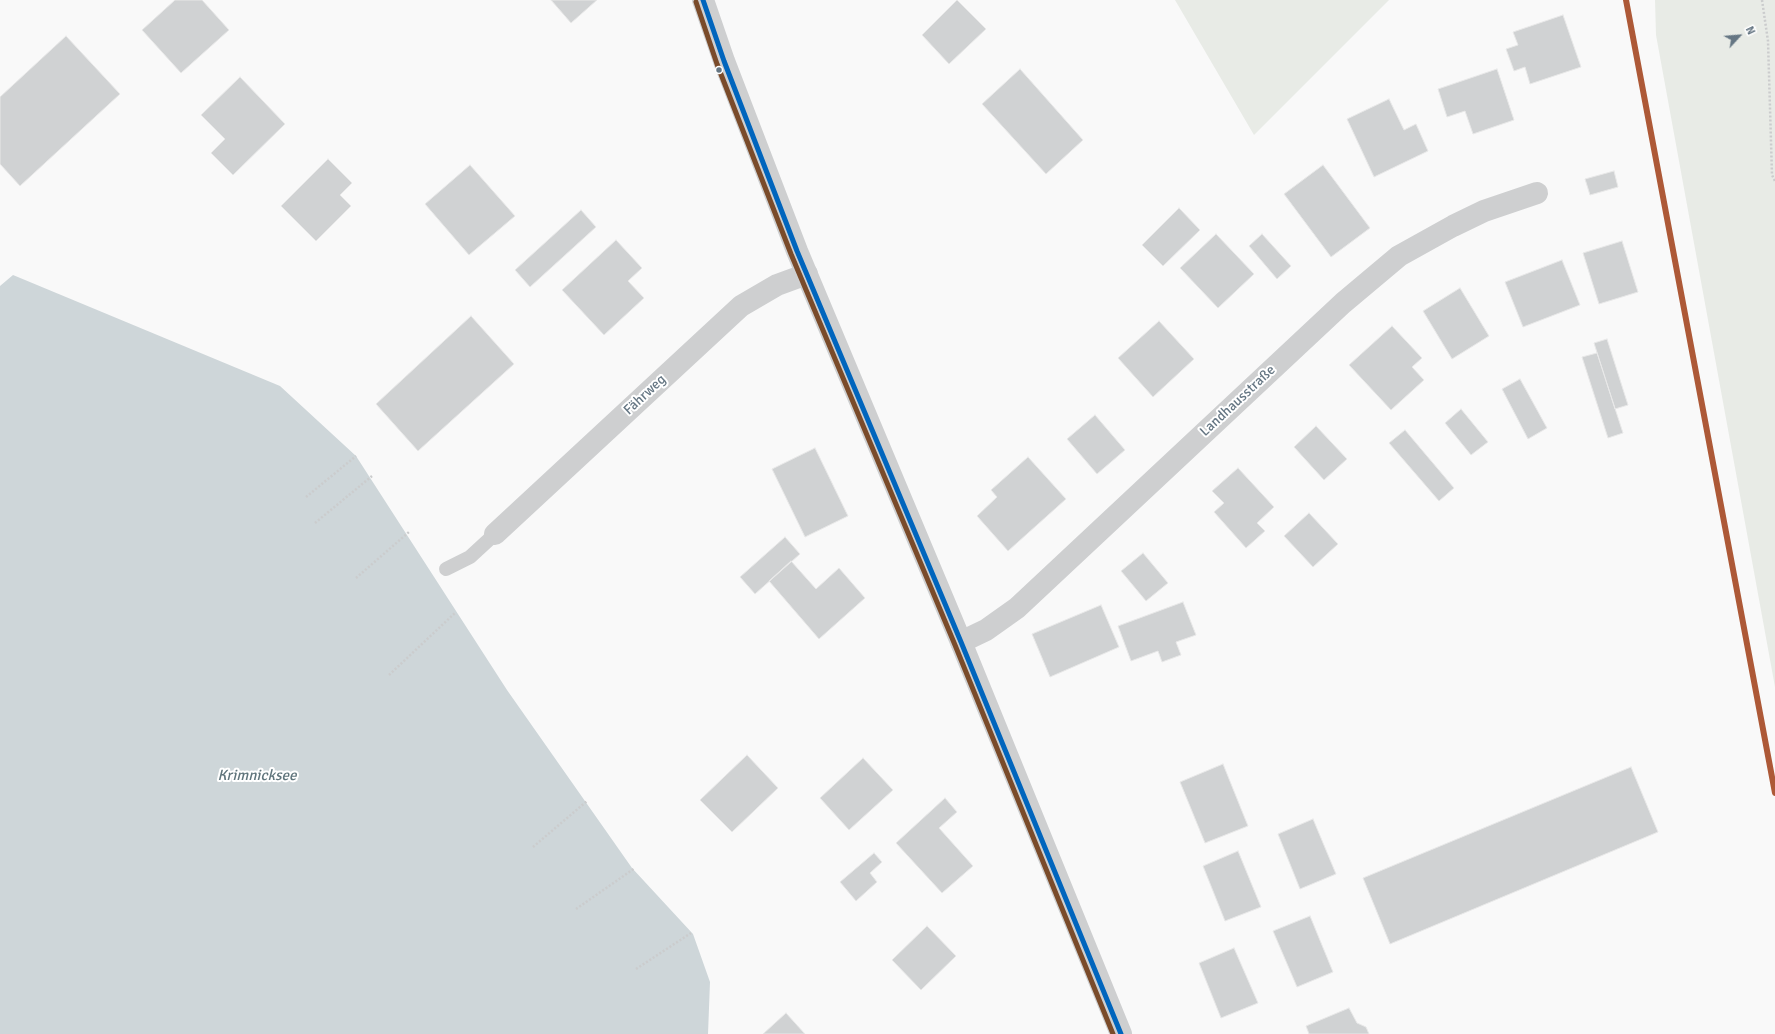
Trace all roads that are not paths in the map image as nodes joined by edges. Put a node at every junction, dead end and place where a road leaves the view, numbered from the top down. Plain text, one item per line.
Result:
1 (703, 0) edge
2 (1537, 193) dead end
3 (807, 274) junction
4 (495, 534) joint
5 (446, 569) dead end
6 (961, 642) junction
7 (1121, 1034) edge

1 - 3 street
2 - 6 street, Landhausstraße
3 - 4 street, Fährweg
3 - 6 street
4 - 5 lane
6 - 7 street

